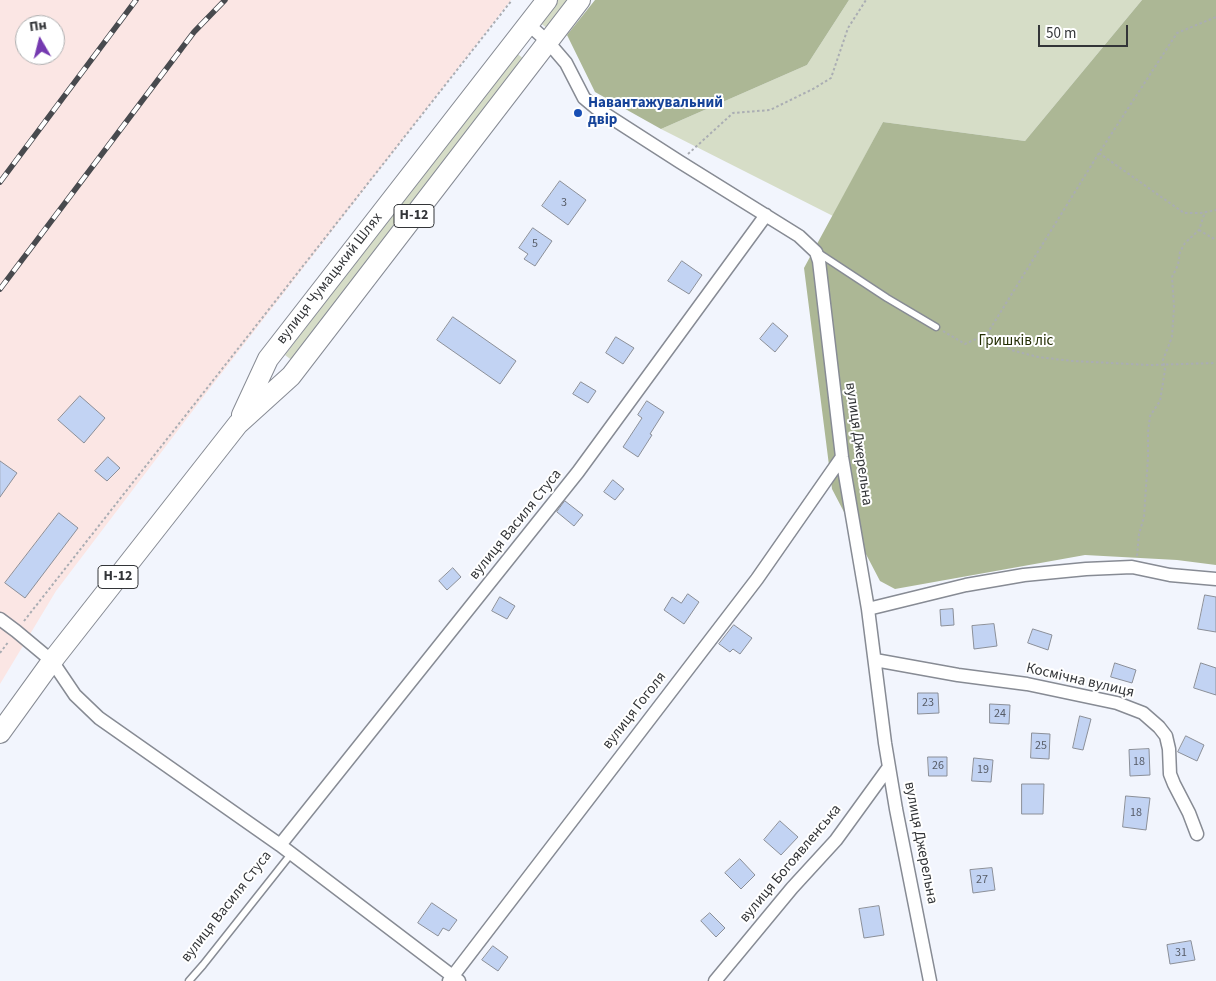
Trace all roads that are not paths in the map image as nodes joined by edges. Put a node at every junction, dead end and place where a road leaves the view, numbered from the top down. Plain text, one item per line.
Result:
1 (547, 0) edge
2 (580, 0) edge
3 (528, 24) junction
4 (548, 42) junction
5 (766, 215) junction
6 (816, 252) junction
7 (936, 327) road end
8 (238, 424) junction
9 (842, 457) junction
10 (1216, 579) edge
11 (868, 609) junction
12 (0, 619) edge
13 (875, 660) junction
14 (52, 661) junction
15 (0, 733) edge
16 (889, 767) junction
17 (1197, 834) dead end
18 (280, 845) junction
19 (291, 854) junction
20 (453, 979) edge
21 (189, 981) edge
22 (715, 981) edge
23 (930, 981) edge

1 - 3 main road, вулиця Чумацький Шлях / Н-12
2 - 4 main road, вулиця Чумацький Шлях / Н-12
3 - 4 street
3 - 8 main road, вулиця Чумацький Шлях / Н-12
4 - 5 street
4 - 8 main road, вулиця Чумацький Шлях / Н-12
5 - 6 street
5 - 18 street, вулиця Василя Стуса
6 - 7 lane
6 - 9 street, вулиця Джерельна
8 - 14 main road, вулиця Чумацький Шлях / Н-12
9 - 11 street, вулиця Джерельна
9 - 20 street, вулиця Гоголя
10 - 11 street
11 - 13 street, вулиця Джерельна
12 - 14 street
13 - 16 street, вулиця Джерельна
13 - 17 street, Космічна вулиця
14 - 15 main road, вулиця Чумацький Шлях / Н-12
14 - 18 street
16 - 22 street, вулиця Богоявленська
16 - 23 street, вулиця Джерельна
18 - 19 street
19 - 20 street
19 - 21 lane, вулиця Василя Стуса

